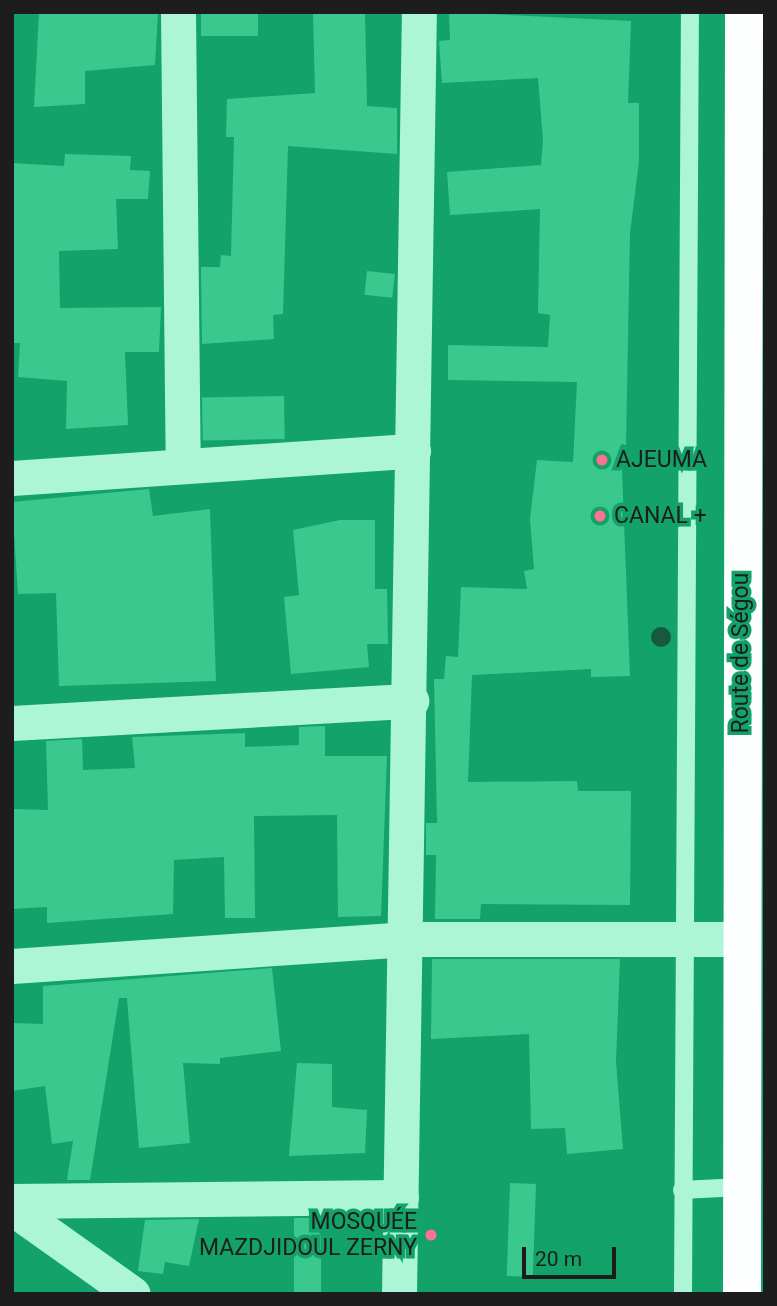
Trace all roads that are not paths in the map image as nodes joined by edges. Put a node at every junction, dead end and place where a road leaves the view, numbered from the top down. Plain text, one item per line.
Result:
1 (178, 12) edge
2 (419, 12) edge
3 (690, 12) edge
4 (744, 12) edge
5 (413, 451) junction
6 (183, 466) junction
7 (12, 478) edge
8 (411, 701) junction
9 (12, 723) edge
10 (408, 939) junction
11 (680, 939) junction
12 (739, 939) junction
13 (12, 966) edge
14 (741, 1187) junction
15 (682, 1190) junction
16 (401, 1197) junction
17 (12, 1201) edge
18 (12, 1208) edge
19 (133, 1294) edge
20 (399, 1294) edge
21 (682, 1294) edge
22 (742, 1294) edge

1 - 6 street
2 - 5 street
3 - 11 lane
4 - 12 highway, Route de Ségou
5 - 6 street
5 - 8 street
6 - 7 street
8 - 9 street
8 - 10 street
10 - 11 street
10 - 13 street
10 - 16 street
11 - 12 street
11 - 15 lane
12 - 14 highway, Route de Ségou
14 - 15 lane
14 - 22 highway, Route de Ségou
15 - 21 lane
16 - 17 street
16 - 20 street
18 - 19 street

